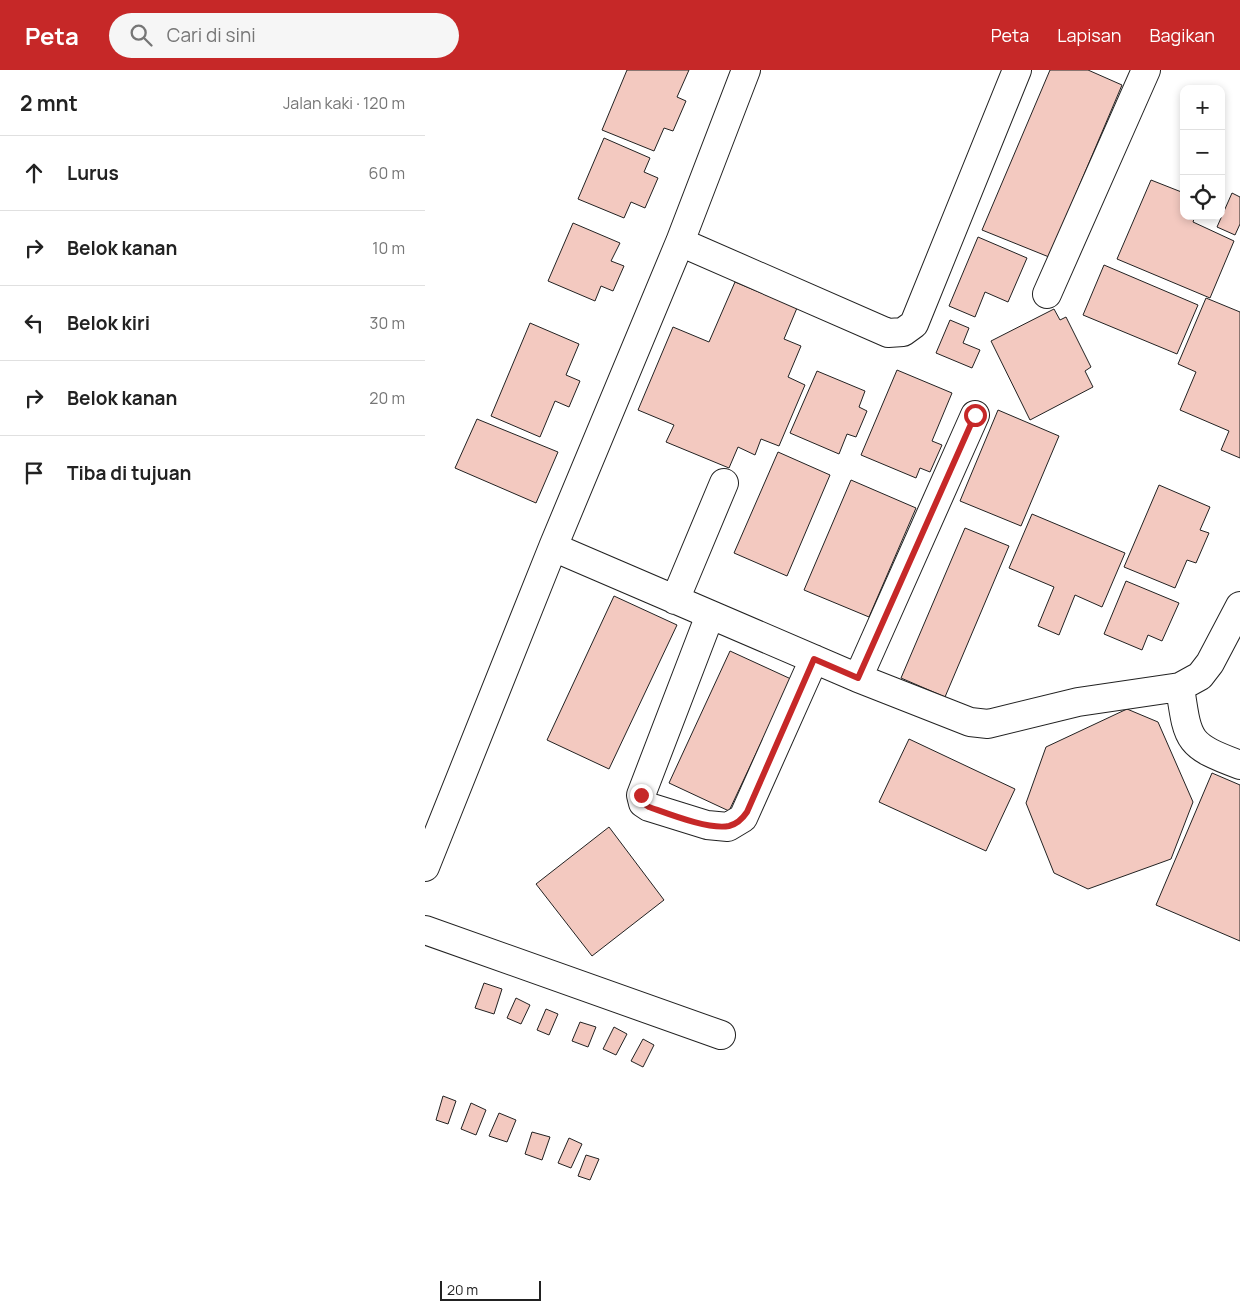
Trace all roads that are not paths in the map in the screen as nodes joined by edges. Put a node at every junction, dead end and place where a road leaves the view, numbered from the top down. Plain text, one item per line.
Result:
1 (746, 70) edge
2 (1017, 70) edge
3 (1146, 70) edge
4 (680, 242) junction
5 (1047, 294) dead end
6 (975, 415) dead end
7 (724, 483) dead end
8 (553, 547) junction
9 (675, 600) junction
10 (1240, 606) edge
11 (710, 615) junction
12 (814, 659) junction
13 (858, 678) junction
14 (1180, 687) junction
15 (1240, 765) edge
16 (425, 867) edge
17 (425, 930) edge
18 (721, 1035) dead end

1 - 4 street
2 - 4 street
3 - 5 street
4 - 8 street
6 - 13 street
7 - 9 street
8 - 9 street
8 - 16 street
9 - 11 street
10 - 14 street
11 - 12 street
11 - 12 street
12 - 13 street
13 - 14 street
14 - 15 street
17 - 18 street

